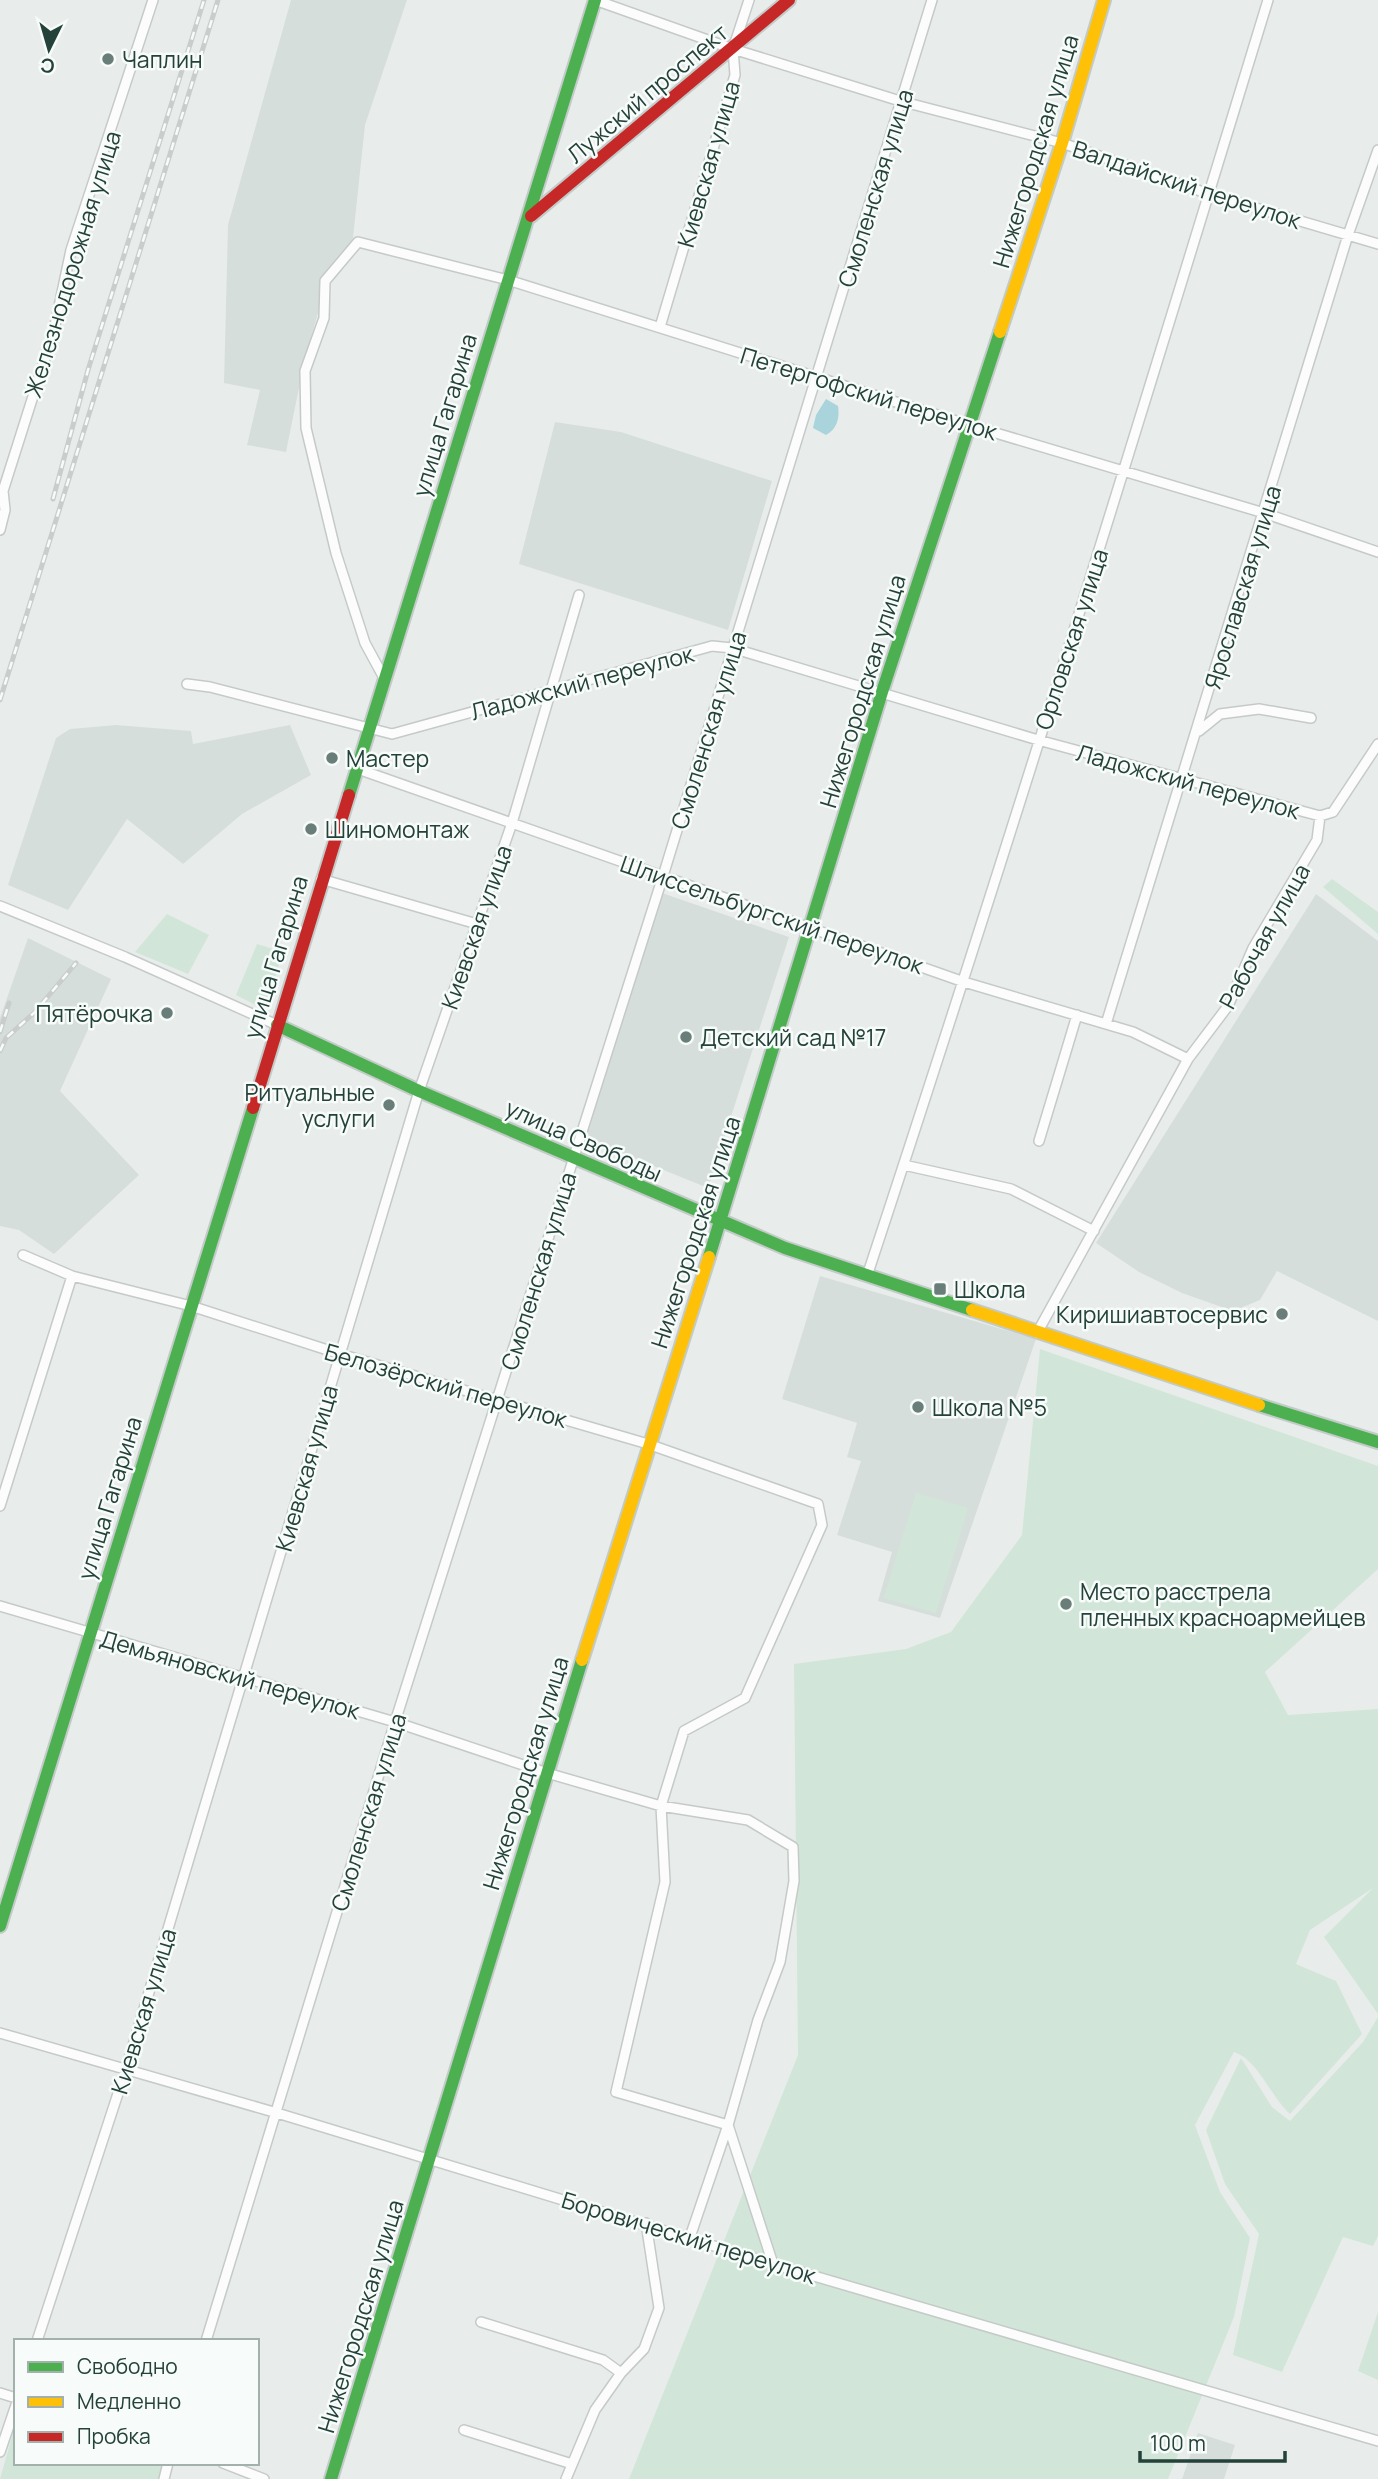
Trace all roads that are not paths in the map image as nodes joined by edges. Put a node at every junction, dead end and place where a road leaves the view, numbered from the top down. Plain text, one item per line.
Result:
1 (153, 0) edge
2 (595, 0) edge
3 (749, 0) edge
4 (789, 0) edge
5 (932, 0) edge
6 (1104, 0) edge
7 (1268, 0) edge
8 (733, 49) junction
9 (901, 101) junction
10 (1062, 143) junction
11 (1378, 150) edge
12 (1209, 194) junction
13 (530, 216) junction
14 (1348, 235) junction
15 (1378, 244) edge
16 (509, 280) junction
17 (660, 327) junction
18 (818, 377) junction
19 (969, 425) junction
20 (1125, 470) junction
21 (1264, 513) junction
22 (0, 530) edge
23 (1378, 552) edge
24 (579, 595) dead end
25 (732, 648) junction
26 (384, 678) junction
27 (187, 684) dead end
28 (551, 690) junction
29 (882, 692) junction
30 (1311, 718) dead end
31 (369, 726) junction
32 (1198, 732) junction
33 (1038, 740) junction
34 (1378, 744) edge
35 (355, 768) junction
36 (1182, 779) junction
37 (1320, 816) junction
38 (512, 822) junction
39 (663, 876) junction
40 (321, 879) junction
41 (2, 909) edge
42 (477, 924) junction
43 (812, 928) junction
44 (964, 982) junction
45 (1077, 1015) junction
46 (1106, 1024) junction
47 (276, 1025) junction
48 (1188, 1059) junction
49 (419, 1091) junction
50 (1039, 1141) dead end
51 (573, 1158) junction
52 (904, 1165) junction
53 (722, 1223) junction
54 (1094, 1231) junction
55 (23, 1255) dead end
56 (72, 1276) junction
57 (867, 1276) junction
58 (191, 1306) junction
59 (1038, 1333) junction
60 (340, 1354) junction
61 (498, 1400) junction
62 (1378, 1442) edge
63 (648, 1444) junction
64 (0, 1506) edge
65 (0, 1606) edge
66 (89, 1633) junction
67 (244, 1679) junction
68 (395, 1722) junction
69 (547, 1773) junction
70 (661, 1806) junction
71 (0, 1926) edge
72 (0, 2033) edge
73 (126, 2069) junction
74 (277, 2113) junction
75 (728, 2125) junction
76 (431, 2159) junction
77 (646, 2223) junction
78 (690, 2237) junction
79 (773, 2264) junction
80 (481, 2322) dead end
81 (38, 2339) edge
82 (207, 2339) edge
83 (621, 2372) junction
84 (14, 2411) edge
85 (464, 2430) dead end
86 (1378, 2441) edge
87 (0, 2452) edge
88 (572, 2464) junction
89 (228, 2465) edge
90 (264, 2479) edge
91 (331, 2479) edge
92 (566, 2479) edge

1 - 22 street, Железнодорожная улица
2 - 8 street, Валдайский переулок
2 - 13 street, улица Гагарина
3 - 8 street, Киевская улица
4 - 8 street, Лужский проспект
5 - 9 street, Смоленская улица
6 - 10 street, Нижегородская улица
7 - 12 street, Орловская улица
8 - 9 street, Валдайский переулок
8 - 13 street, Лужский проспект
8 - 17 street, Киевская улица
9 - 10 street, Валдайский переулок
9 - 18 street, Смоленская улица
10 - 12 street, Валдайский переулок
10 - 19 street, Нижегородская улица
11 - 14 street, Ярославская улица
12 - 14 street, Валдайский переулок
12 - 20 street, Орловская улица
13 - 16 street, улица Гагарина
14 - 15 street, Валдайский переулок
14 - 21 street, Ярославская улица
16 - 17 street, Петергофский переулок
16 - 26 street, улица Гагарина
16 - 26 street, Петергофский переулок
17 - 18 street, Петергофский переулок
18 - 19 street, Петергофский переулок
18 - 25 street, Смоленская улица
19 - 20 street, Петергофский переулок
19 - 29 street, Нижегородская улица
20 - 21 street, Петергофский переулок
20 - 33 street, Орловская улица
21 - 23 street, Петергофский переулок
21 - 32 street, Ярославская улица
24 - 28 street, Киевская улица
25 - 28 street, Ладожский переулок
25 - 29 street, Ладожский переулок
25 - 39 street, Смоленская улица
26 - 31 street, улица Гагарина
27 - 31 street, Ладожский переулок
28 - 31 street, Ладожский переулок
28 - 38 street, Киевская улица
29 - 33 street, Ладожский переулок
29 - 43 street, Нижегородская улица
30 - 32 street
31 - 35 street, улица Гагарина
32 - 36 street, Ярославская улица
33 - 36 street, Ладожский переулок
33 - 44 street, Орловская улица
34 - 37 street
35 - 38 street, Шлиссельбургский переулок
35 - 40 street, улица Гагарина
36 - 37 street, Ладожский переулок
36 - 46 street, Ярославская улица
37 - 48 street, Рабочая улица
38 - 39 street, Шлиссельбургский переулок
38 - 42 street, Киевская улица
39 - 43 street, Шлиссельбургский переулок
39 - 51 street, Смоленская улица
40 - 42 street
40 - 47 street, улица Гагарина
41 - 47 street, улица Свободы
42 - 49 street, Киевская улица
43 - 44 street, Шлиссельбургский переулок
43 - 53 street, Нижегородская улица
44 - 45 street, Шлиссельбургский переулок
44 - 52 street, Орловская улица
45 - 46 street, Шлиссельбургский переулок
45 - 50 street
46 - 48 street, Шлиссельбургский переулок
47 - 49 street, улица Свободы
47 - 58 street, улица Гагарина
48 - 54 street, Рабочая улица
49 - 51 street, улица Свободы
49 - 60 street, Киевская улица
51 - 53 street, улица Свободы
51 - 61 street, Смоленская улица
52 - 54 street
52 - 57 street, Орловская улица
53 - 57 street, улица Свободы
53 - 63 street, Нижегородская улица
54 - 59 street, Рабочая улица
55 - 56 street, Белозёрский переулок
56 - 58 street, Белозёрский переулок
56 - 64 street
57 - 59 street, улица Свободы
58 - 60 street, Белозёрский переулок
58 - 66 street, улица Гагарина
59 - 62 street, улица Свободы
60 - 61 street, Белозёрский переулок
60 - 67 street, Киевская улица
61 - 63 street, Белозёрский переулок
61 - 68 street, Смоленская улица
63 - 69 street, Нижегородская улица
63 - 70 street, Белозёрский переулок
65 - 66 street, Демьяновский переулок
66 - 67 street, Демьяновский переулок
66 - 71 street, улица Гагарина
67 - 68 street, Демьяновский переулок
67 - 73 street, Киевская улица
68 - 69 street, Демьяновский переулок
68 - 74 street, Смоленская улица
69 - 70 street, Демьяновский переулок
69 - 76 street, Нижегородская улица
70 - 75 street
70 - 75 street, Демьяновский переулок
72 - 73 street, Боровический переулок
73 - 74 street, Боровический переулок
73 - 81 street, Киевская улица
74 - 76 street, Боровический переулок
74 - 82 street, Смоленская улица
75 - 78 street
75 - 79 street
76 - 77 street, Боровический переулок
76 - 91 street, Нижегородская улица
77 - 78 street, Боровический переулок
77 - 83 street
78 - 79 street, Боровический переулок
79 - 86 street, Боровический переулок
80 - 83 street
83 - 88 street
84 - 87 street
85 - 88 street
88 - 92 street
89 - 90 street

